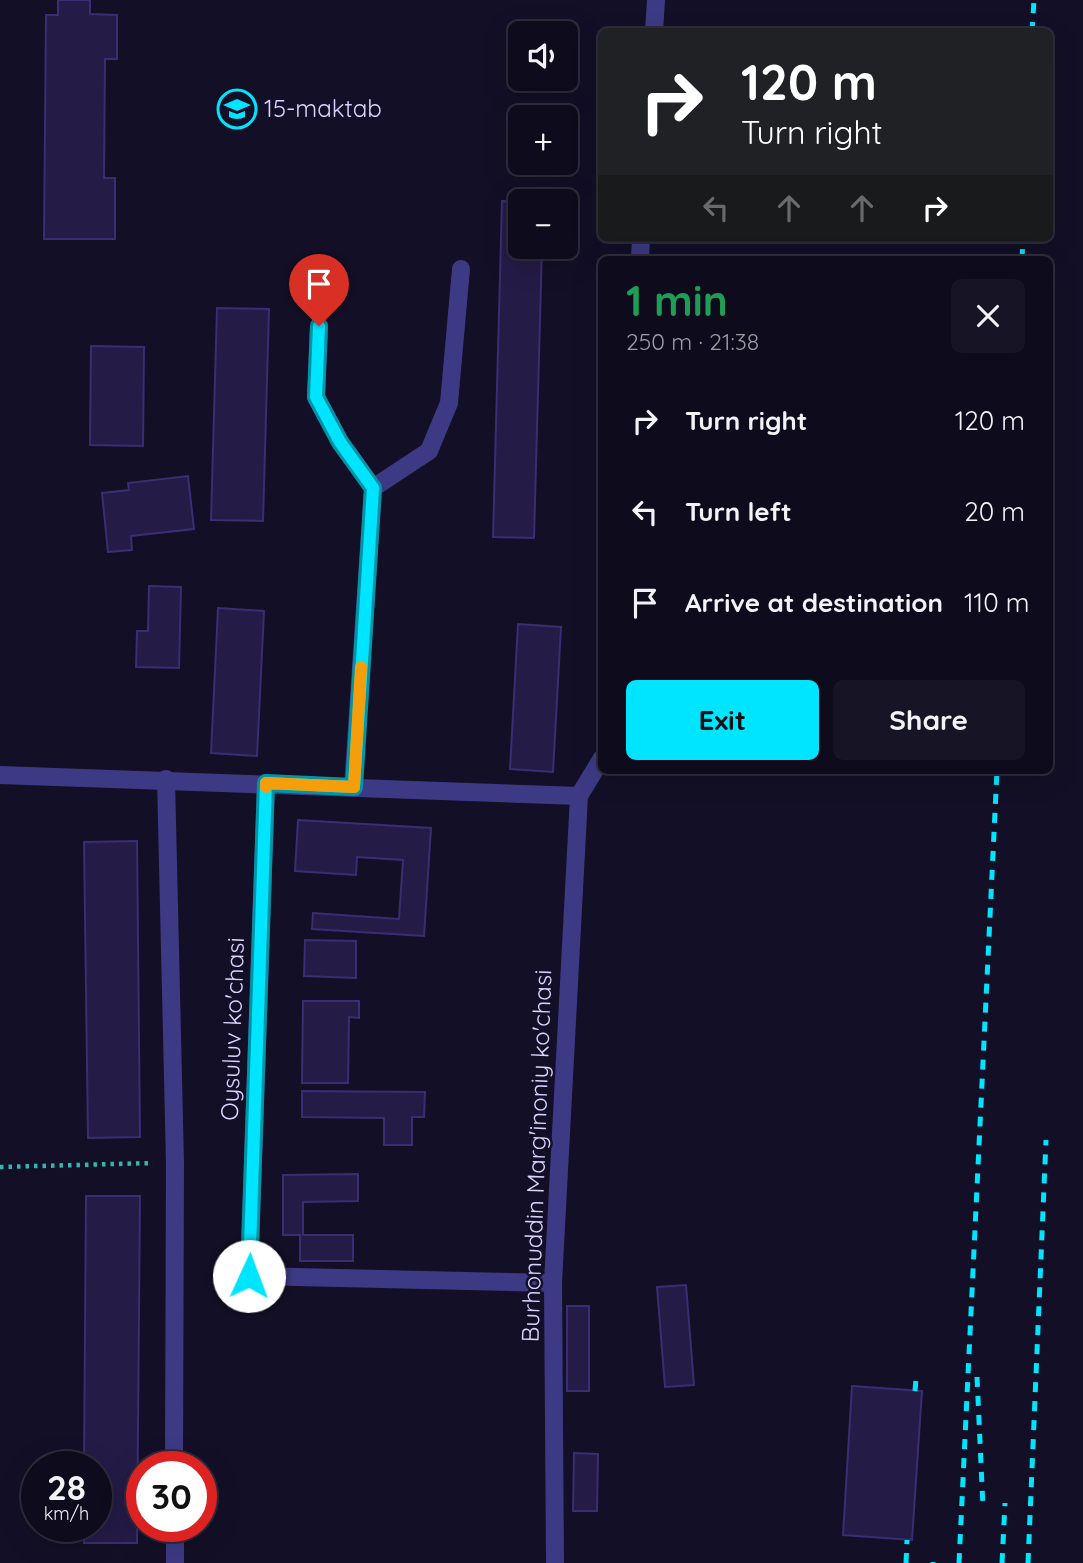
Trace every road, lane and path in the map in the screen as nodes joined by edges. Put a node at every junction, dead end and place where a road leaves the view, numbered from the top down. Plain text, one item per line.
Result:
1 (656, 0) edge
2 (654, 28) edge
3 (461, 269) dead end
4 (319, 326) dead end
5 (373, 488) junction
6 (598, 765) edge
7 (0, 775) edge
8 (166, 779) junction
9 (266, 783) junction
10 (354, 787) junction
11 (579, 796) junction
12 (175, 1163) junction
13 (0, 1167) edge
14 (553, 1283) junction
15 (174, 1451) edge
16 (174, 1542) edge
17 (175, 1563) edge
18 (555, 1563) edge

1 - 2 street
3 - 5 street
4 - 5 street
5 - 10 street
6 - 11 street, Burhonuddin Marg'inoniy ko'chasi
7 - 8 street
8 - 9 street
8 - 12 street
9 - 10 street
9 - 14 street, Oysuluv ko'chasi
10 - 11 street
11 - 14 street, Burhonuddin Marg'inoniy ko'chasi
12 - 13 path
12 - 15 street
14 - 18 street, Burhonuddin Marg'inoniy ko'chasi
16 - 17 street

